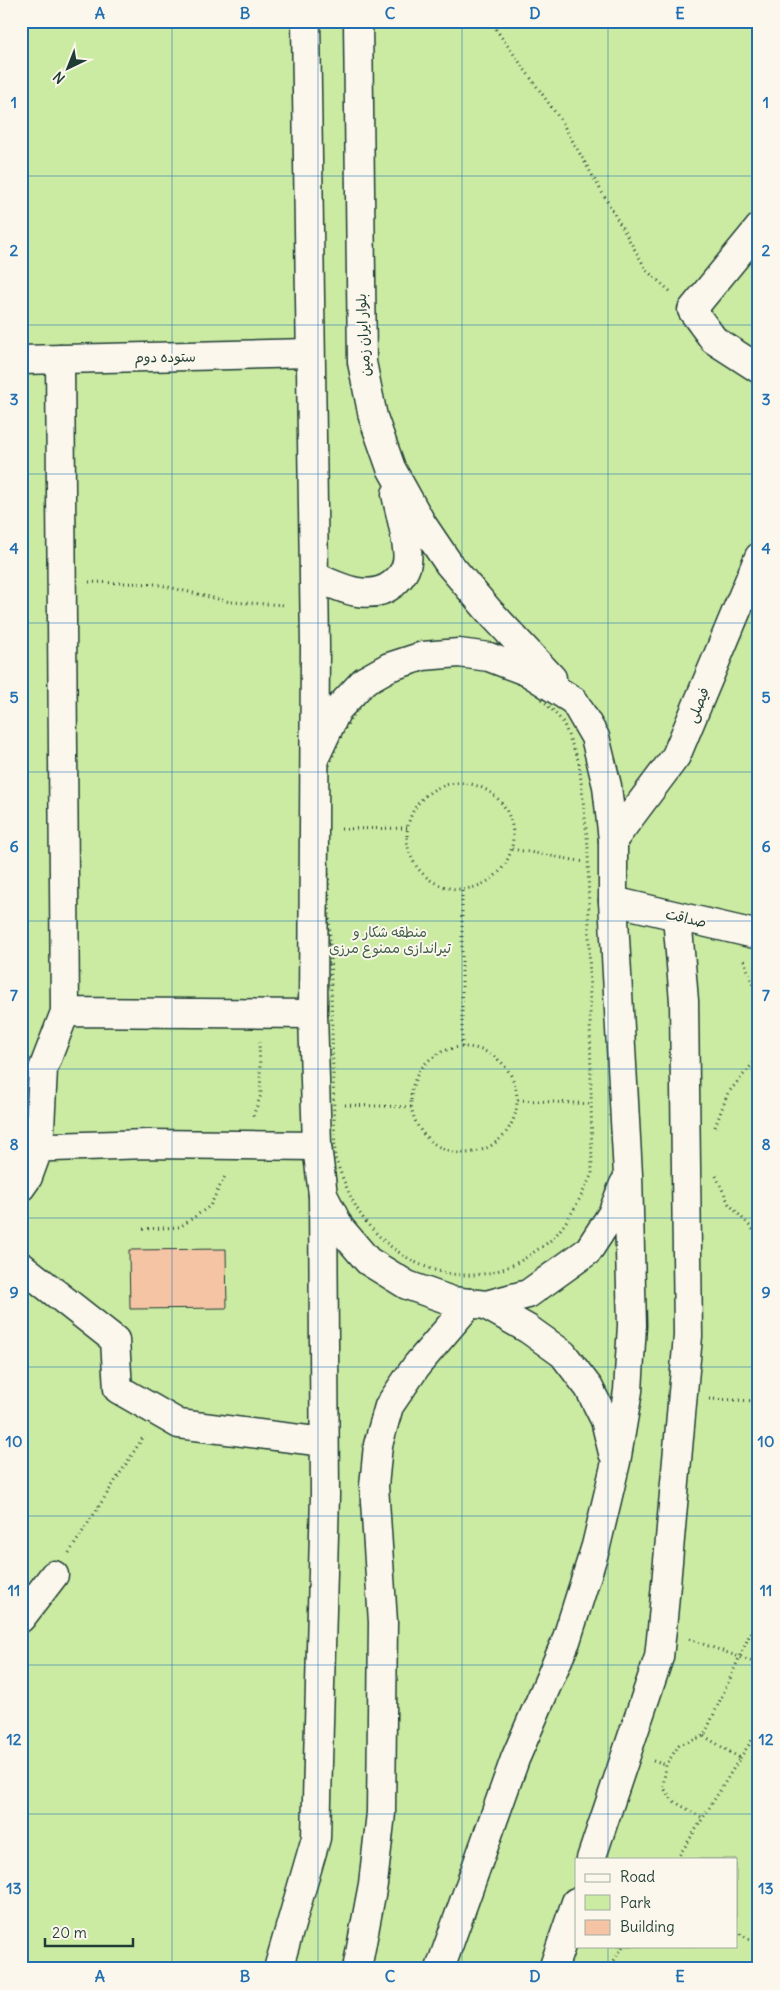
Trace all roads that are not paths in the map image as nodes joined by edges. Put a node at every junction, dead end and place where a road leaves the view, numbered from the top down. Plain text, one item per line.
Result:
1 (306, 21) edge
2 (358, 21) edge
3 (759, 228) edge
4 (310, 353) junction
5 (21, 360) edge
6 (60, 360) junction
7 (759, 369) edge
8 (391, 468) junction
9 (759, 557) edge
10 (314, 576) junction
11 (574, 700) junction
12 (316, 756) junction
13 (613, 840) junction
14 (613, 902) junction
15 (677, 916) junction
16 (746, 932) edge
17 (65, 1012) junction
18 (313, 1014) junction
19 (316, 1146) junction
20 (30, 1147) edge
21 (628, 1175) junction
22 (21, 1188) edge
23 (323, 1196) junction
24 (21, 1266) edge
25 (478, 1304) junction
26 (324, 1442) junction
27 (616, 1462) junction
28 (54, 1575) road end
29 (21, 1618) edge
30 (591, 1858) edge
31 (575, 1905) edge
32 (278, 1969) edge
33 (358, 1969) edge
34 (440, 1969) edge
35 (553, 1969) edge

1 - 4 street
2 - 8 street, بلوار ایران زمین
3 - 7 street
4 - 6 street, ستوده دوم
4 - 10 street
5 - 6 street, ستوده دوم
6 - 17 street
8 - 10 street
8 - 11 street, بلوار ایران زمین
9 - 13 street, فیصلی
10 - 12 street
11 - 12 street
11 - 13 street
12 - 18 street
13 - 14 street
14 - 15 street, صداقت
14 - 21 street
15 - 16 street, صداقت
15 - 30 street
17 - 18 street
17 - 20 street
18 - 19 street
19 - 20 street
19 - 23 street
20 - 22 street
21 - 25 street
21 - 27 street
23 - 25 street
23 - 26 street
24 - 26 street
25 - 27 street
25 - 33 street
26 - 32 street
27 - 34 street
28 - 29 street
31 - 35 street

